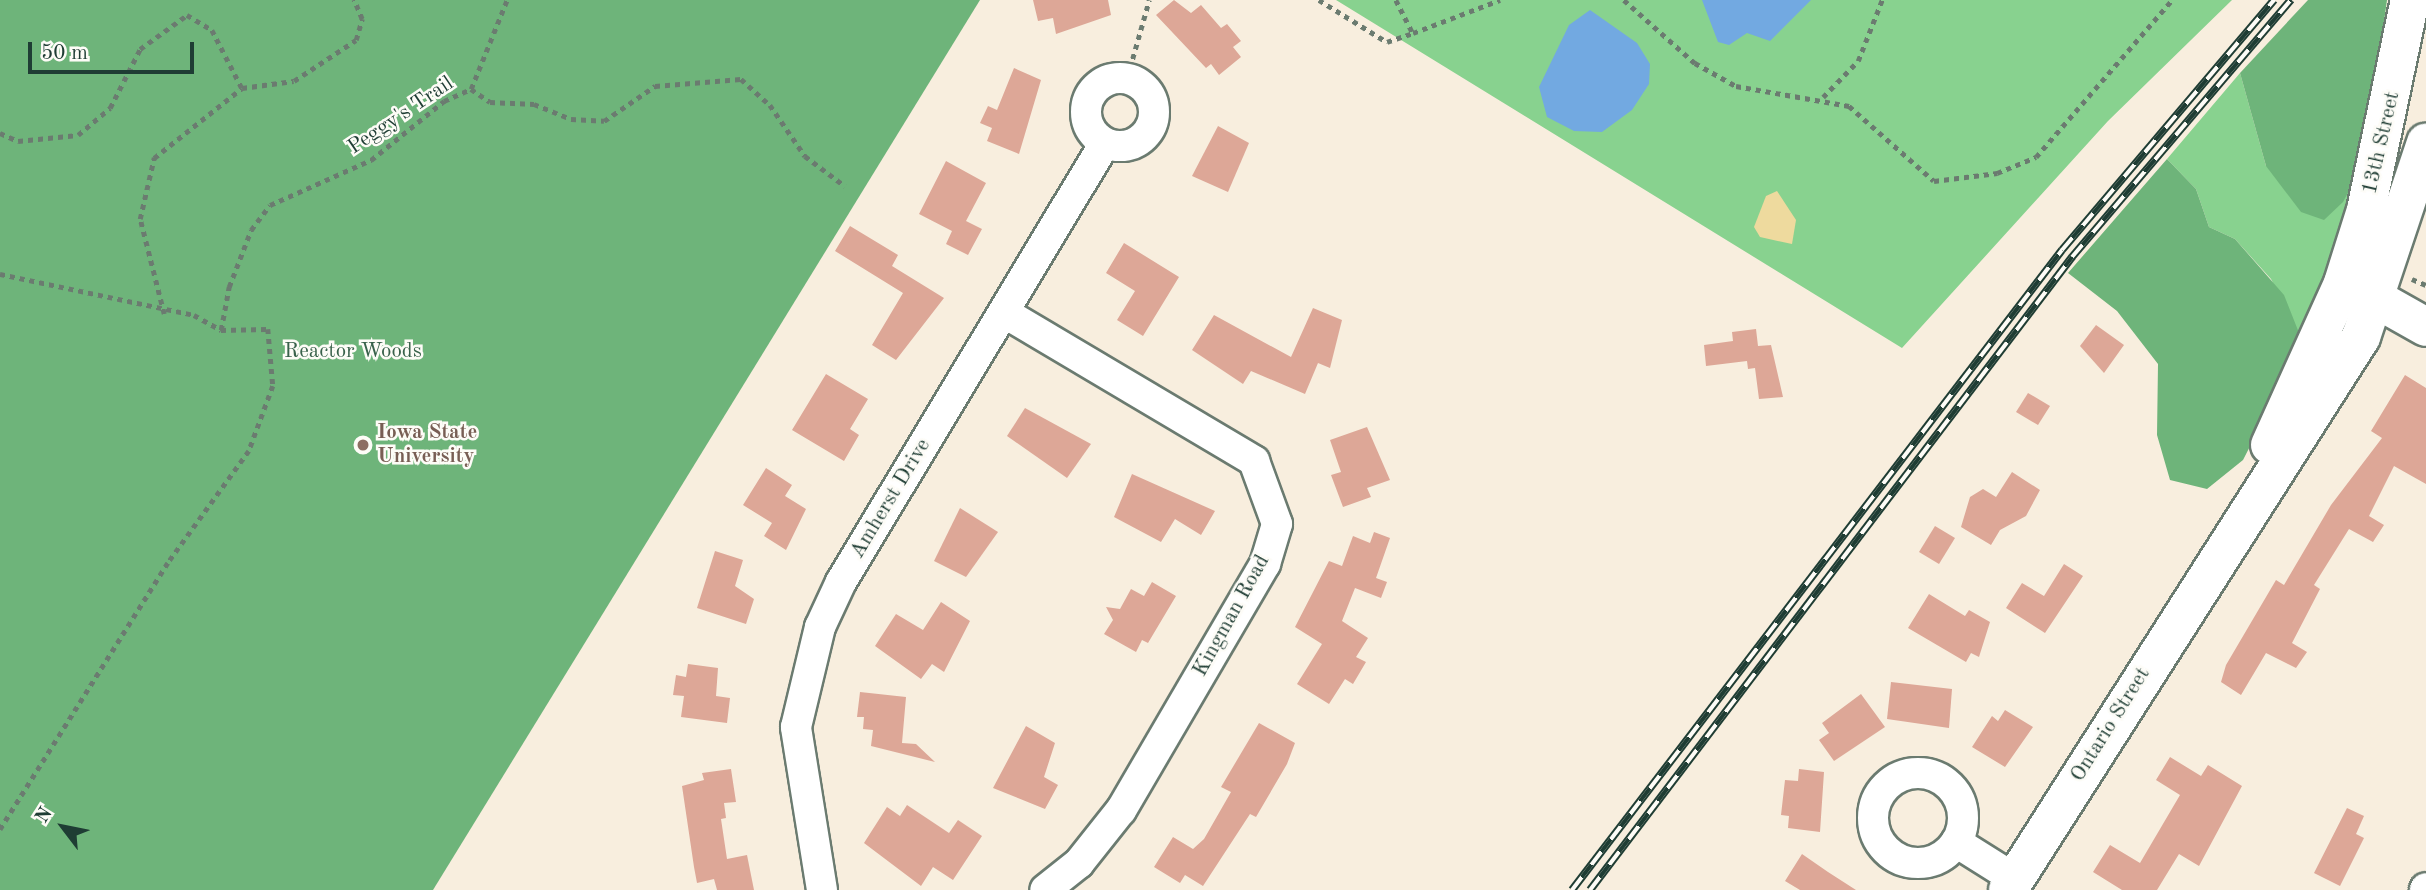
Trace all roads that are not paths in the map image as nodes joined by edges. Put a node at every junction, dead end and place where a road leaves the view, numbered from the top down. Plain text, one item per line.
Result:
1 (2410, 0) edge
2 (1105, 143) junction
3 (2426, 143) edge
4 (2343, 283) junction
5 (2378, 298) junction
6 (1005, 313) junction
7 (2426, 327) edge
8 (2214, 561) junction
9 (1956, 842) dead end
10 (2011, 884) edge
11 (822, 890) edge
12 (1045, 890) edge

1 - 4 main road, 13th Street
2 - 2 street
2 - 6 street, Amherst Drive
3 - 5 main road, 13th Street
4 - 5 main road
4 - 8 main road, Ontario Street
5 - 7 main road
5 - 8 main road, Ontario Street
6 - 11 street, Amherst Drive
6 - 12 street, Kingman Road
8 - 10 main road, Ontario Street
9 - 10 street

